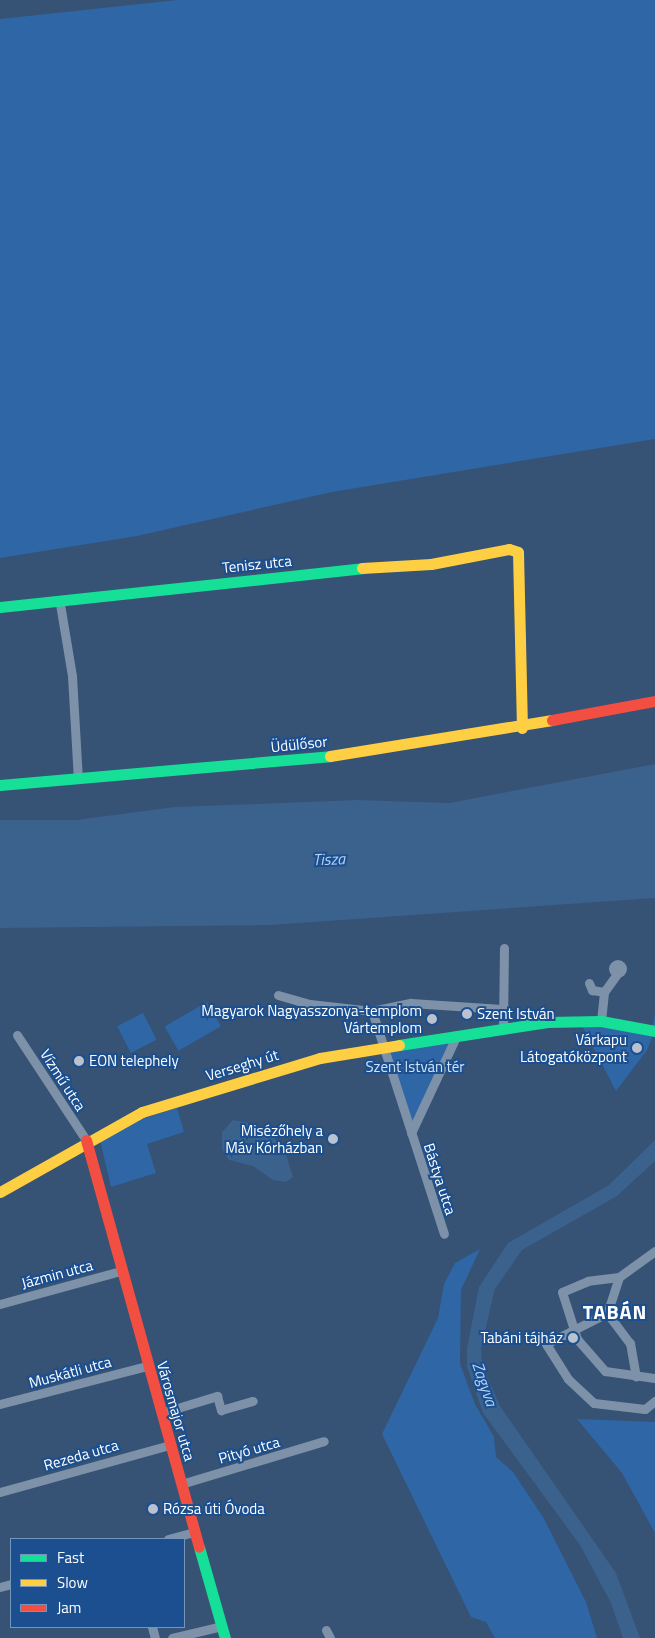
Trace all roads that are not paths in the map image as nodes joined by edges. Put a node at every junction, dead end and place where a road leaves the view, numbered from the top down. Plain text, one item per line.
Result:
1 (60, 604) junction
2 (0, 607) edge
3 (655, 700) edge
4 (522, 728) junction
5 (78, 779) junction
6 (0, 785) edge
7 (504, 948) dead end
8 (617, 974) dead end
9 (589, 983) dead end
10 (604, 992) junction
11 (278, 995) dead end
12 (502, 1009) junction
13 (372, 1011) junction
14 (601, 1021) junction
15 (503, 1028) junction
16 (653, 1031) edge
17 (17, 1035) dead end
18 (457, 1035) junction
19 (383, 1046) junction
20 (108, 1127) junction
21 (411, 1133) junction
22 (86, 1140) junction
23 (0, 1192) edge
24 (98, 1192) junction
25 (444, 1234) dead end
26 (655, 1251) edge
27 (121, 1271) junction
28 (619, 1277) junction
29 (0, 1304) edge
30 (607, 1312) junction
31 (572, 1329) junction
32 (147, 1366) junction
33 (636, 1376) junction
34 (655, 1378) edge
35 (655, 1400) edge
36 (253, 1402) dead end
37 (0, 1404) edge
38 (161, 1413) junction
39 (324, 1441) dead end
40 (170, 1445) junction
41 (180, 1484) junction
42 (0, 1492) edge
43 (194, 1532) junction
44 (172, 1538) edge
45 (222, 1626) junction
46 (172, 1638) edge
47 (226, 1638) edge

1 - 2 street, Tenisz utca
1 - 4 street, Tenisz utca
1 - 5 street
3 - 4 street, Üdülősor
4 - 5 street, Üdülősor
5 - 6 street, Üdülősor
7 - 12 street
8 - 10 street
9 - 10 street
10 - 14 street
11 - 13 street
12 - 13 street
12 - 15 street
13 - 19 street
14 - 15 street
14 - 16 street
15 - 18 street
17 - 22 street, Vízmű utca
18 - 19 street
18 - 21 street
19 - 20 street, Verseghy út
19 - 21 street
20 - 22 street, Verseghy út
20 - 24 street, Városmajor utca
21 - 25 street, Bástya utca
22 - 23 street, Verseghy út
22 - 24 street, Városmajor utca
24 - 27 street, Városmajor utca
26 - 28 street
27 - 29 street, Jázmin utca
27 - 32 street, Városmajor utca
28 - 30 street
28 - 31 street
30 - 31 street
30 - 33 street
31 - 33 street
31 - 35 street
32 - 37 street, Muskátli utca
32 - 38 street, Városmajor utca
33 - 34 street
36 - 38 street
38 - 40 street, Városmajor utca
39 - 41 street, Pityó utca
40 - 41 street, Városmajor utca
40 - 42 street, Rezeda utca
41 - 43 street, Városmajor utca
43 - 44 street
43 - 45 street, Városmajor utca
45 - 46 street
45 - 47 street, Városmajor utca

